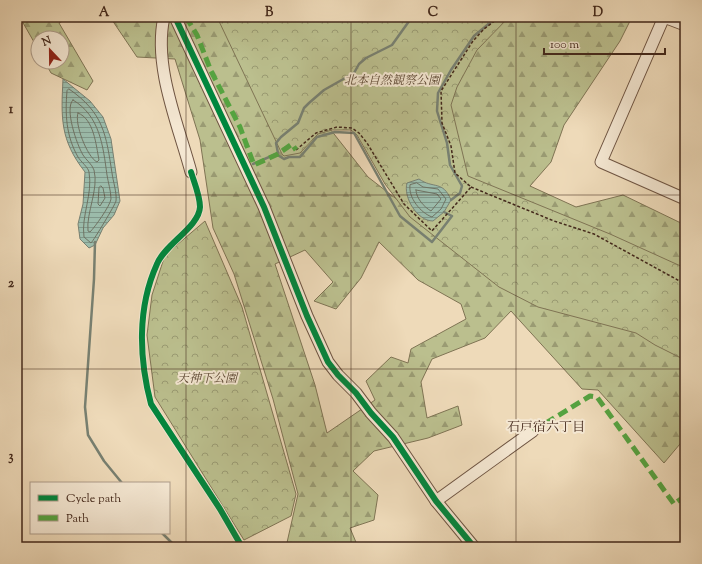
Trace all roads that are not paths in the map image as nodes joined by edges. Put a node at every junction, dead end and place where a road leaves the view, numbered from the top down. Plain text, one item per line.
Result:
1 (164, 17) edge
2 (175, 17) edge
3 (685, 25) edge
4 (191, 172) dead end
5 (685, 199) edge
6 (533, 431) dead end
7 (436, 500) junction
8 (474, 547) edge

1 - 4 street
2 - 7 street
3 - 5 street
6 - 7 street
7 - 8 street

